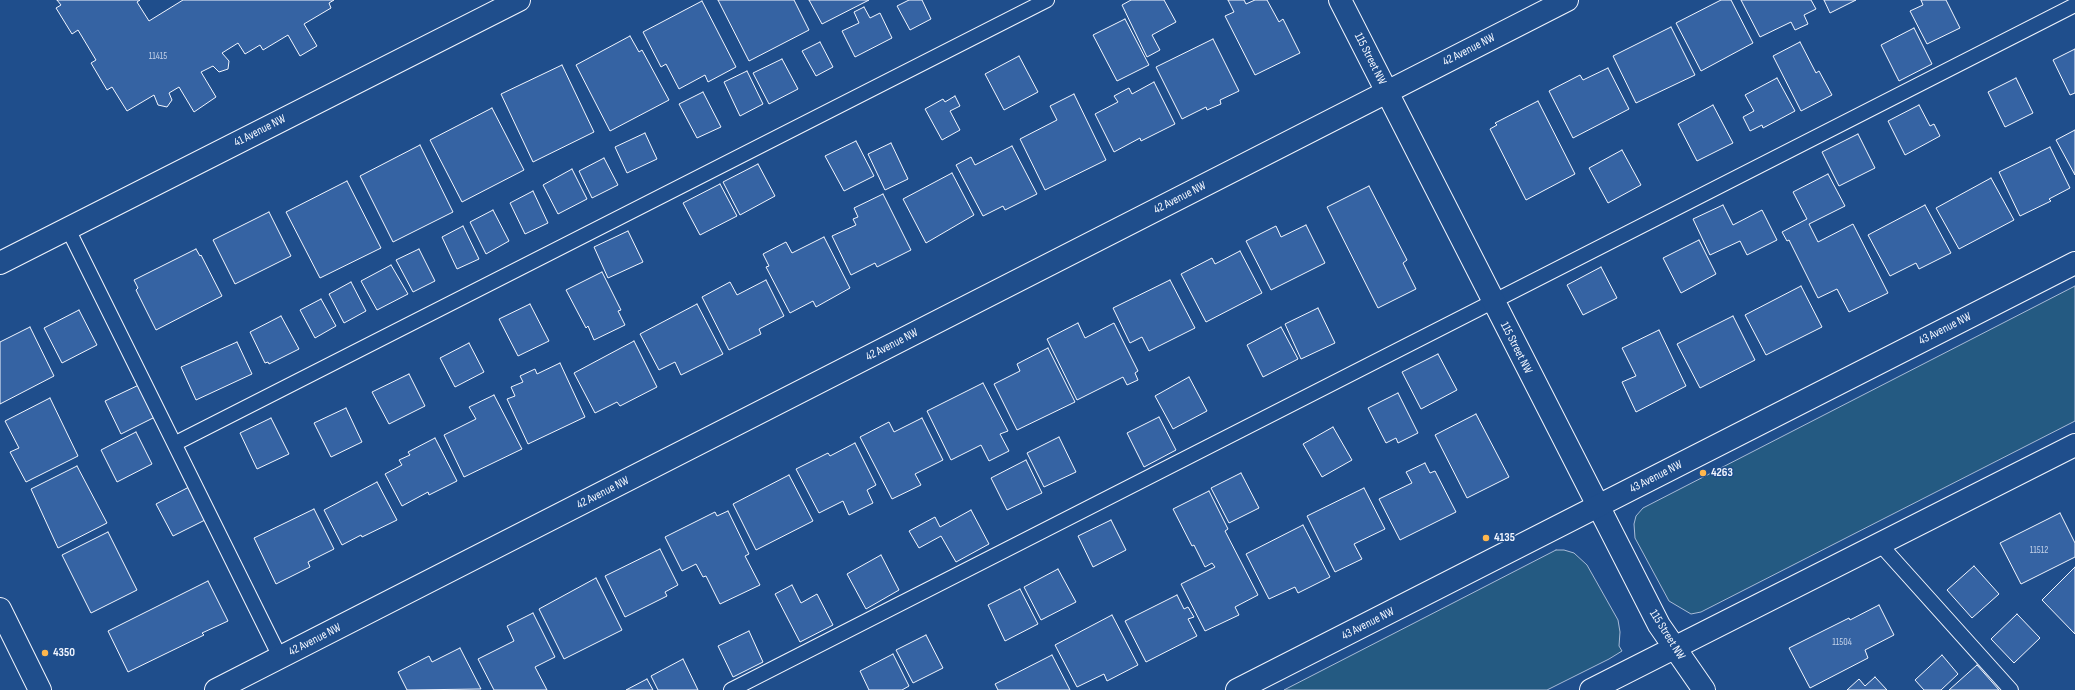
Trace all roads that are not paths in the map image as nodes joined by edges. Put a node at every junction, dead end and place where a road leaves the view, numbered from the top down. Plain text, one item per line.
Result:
1 (519, 0) edge
2 (1047, 0) edge
3 (1340, 0) edge
4 (1567, 0) edge
5 (2075, 5) edge
6 (1387, 92) junction
7 (68, 228) junction
8 (2075, 262) edge
9 (0, 263) edge
10 (1492, 301) junction
11 (176, 443) junction
12 (2075, 445) edge
13 (1597, 507) junction
14 (1879, 543) junction
15 (0, 609) edge
16 (1674, 648) junction
17 (280, 658) junction
18 (40, 690) edge
19 (216, 690) edge
20 (731, 690) edge
21 (1237, 690) edge
22 (1591, 690) edge
23 (1704, 690) edge
24 (2011, 690) edge

1 - 7 street, 41 Avenue NW
2 - 11 lane
3 - 6 street, 115 Street NW
4 - 6 street, 42 Avenue NW
5 - 10 lane
6 - 10 street, 115 Street NW
6 - 17 street, 42 Avenue NW
7 - 9 street, 41 Avenue NW
7 - 11 lane
8 - 13 street, 43 Avenue NW
10 - 13 street, 115 Street NW
10 - 20 lane
11 - 17 lane
12 - 14 street
13 - 16 street, 115 Street NW
13 - 21 street, 43 Avenue NW
14 - 16 street
14 - 24 lane
15 - 18 street
16 - 22 street
16 - 23 street, 115 Street NW
17 - 19 street, 42 Avenue NW

